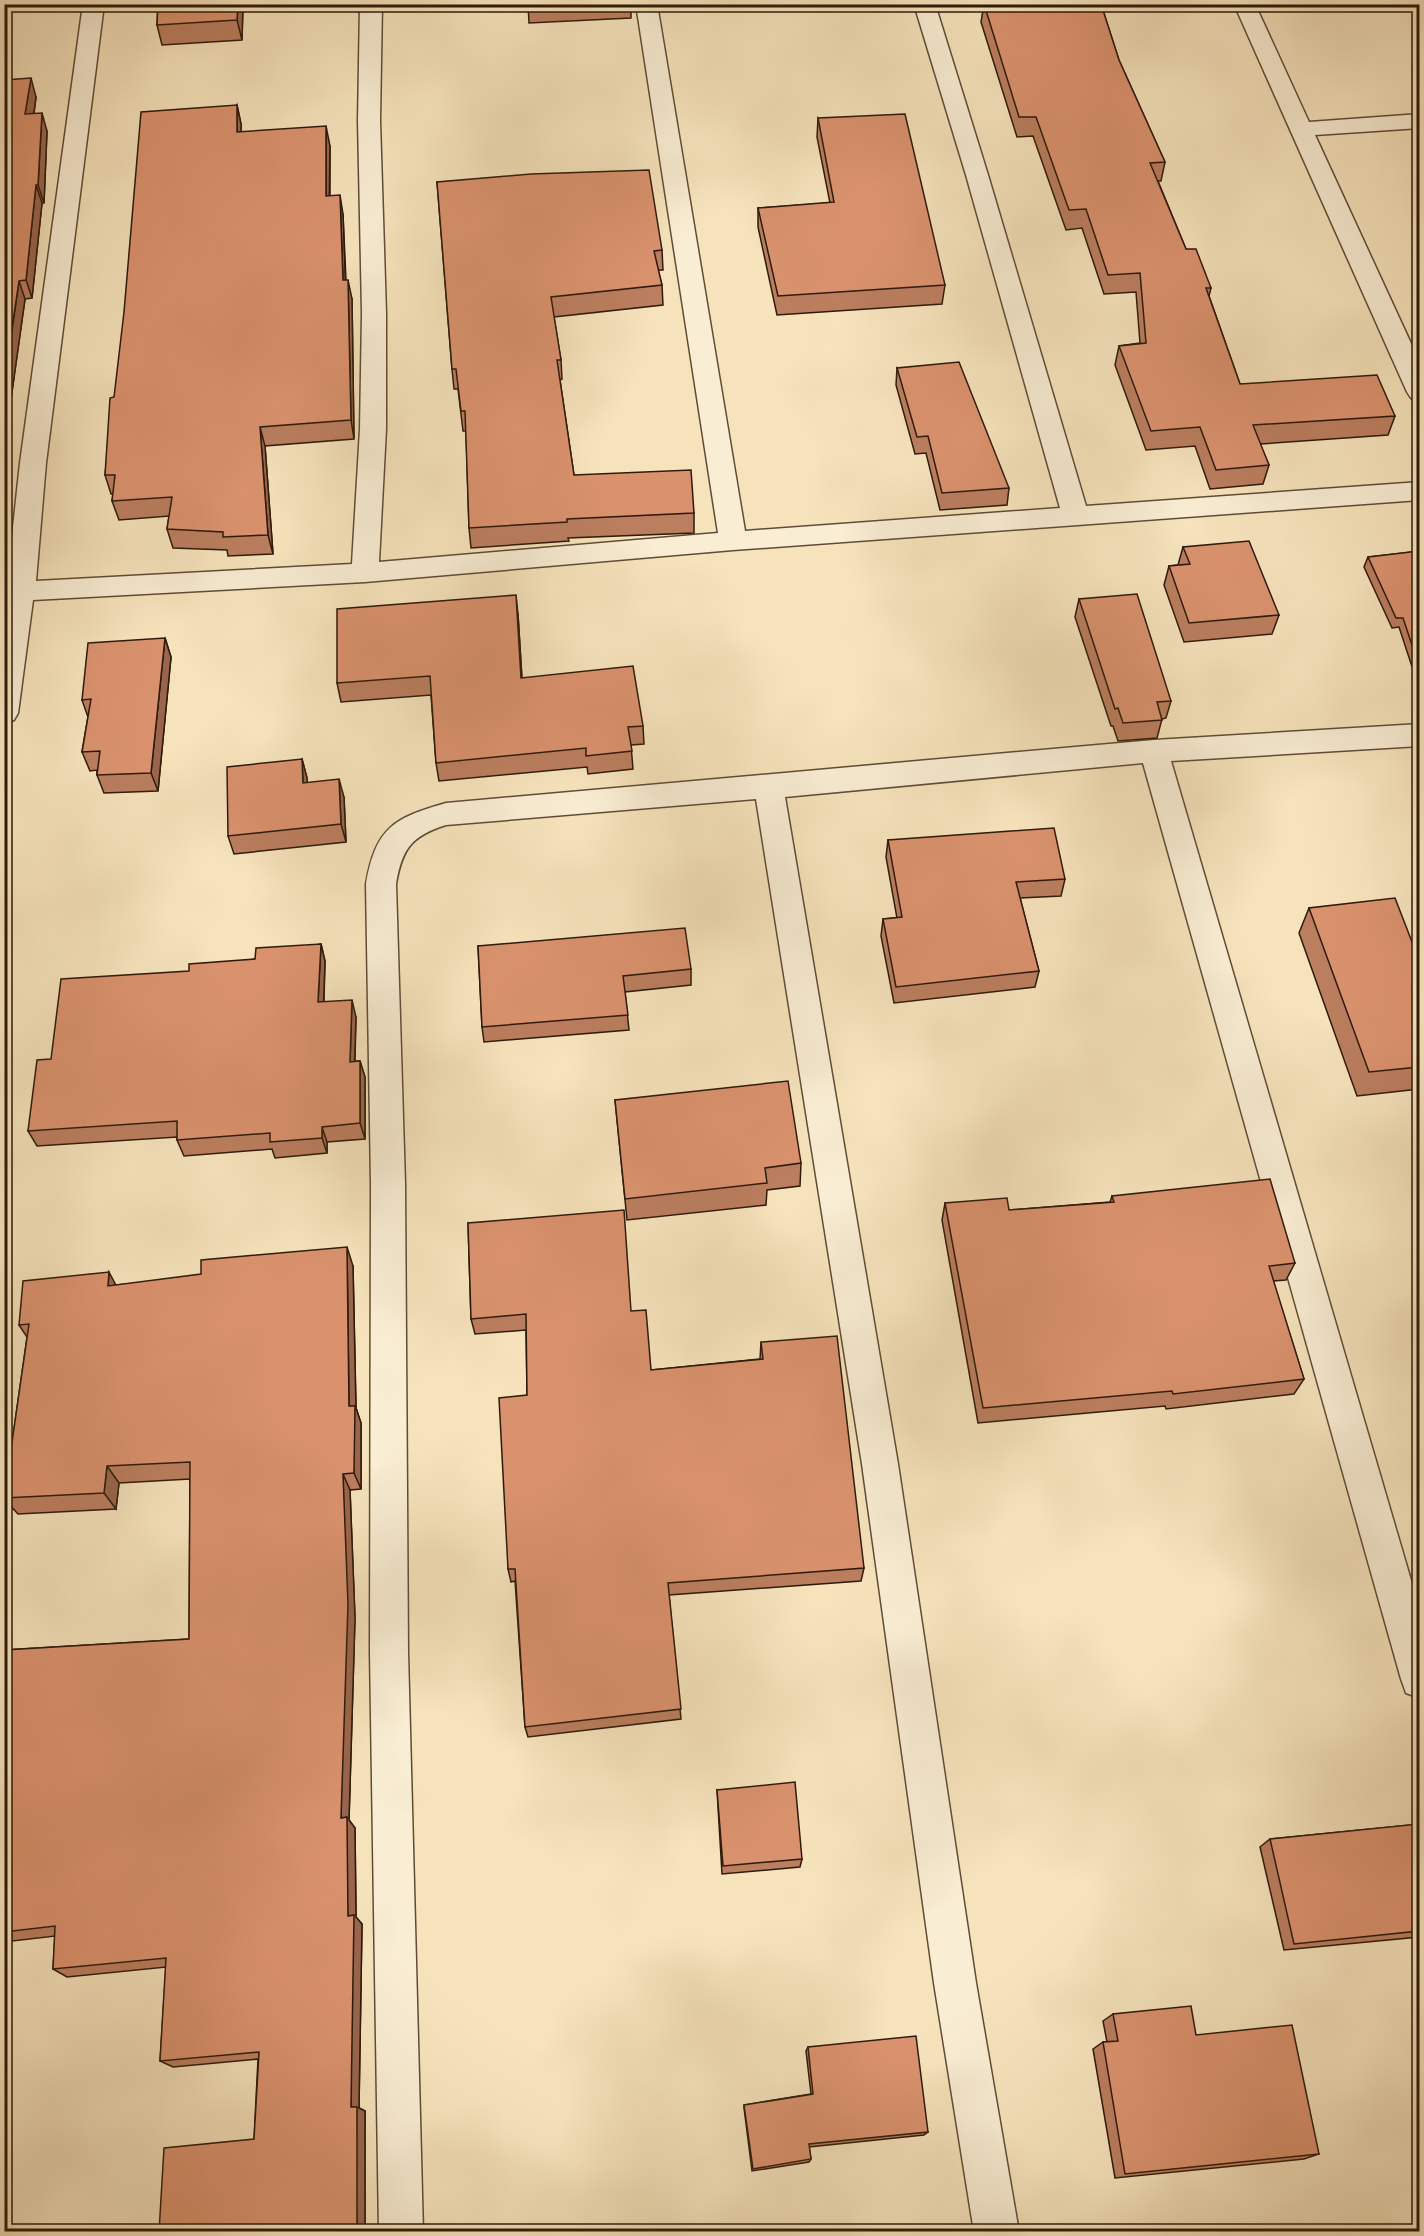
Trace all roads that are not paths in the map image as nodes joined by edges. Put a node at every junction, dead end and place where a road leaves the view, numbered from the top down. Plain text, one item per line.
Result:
1 (93, 4) edge
2 (371, 4) edge
3 (646, 4) edge
4 (924, 4) edge
5 (1244, 4) edge
6 (1419, 121) edge
7 (1301, 129) junction
8 (1419, 392) edge
9 (33, 463) junction
10 (4, 465) edge
11 (1419, 491) edge
12 (1075, 514) junction
13 (733, 541) junction
14 (365, 573) junction
15 (21, 591) junction
16 (4, 712) edge
17 (1419, 735) edge
18 (1154, 751) junction
19 (769, 787) junction
20 (1419, 1679) edge
21 (401, 2232) edge
22 (997, 2232) edge

1 - 9 street
2 - 14 street
3 - 13 street
4 - 12 street
5 - 7 street
6 - 7 street
7 - 8 street
9 - 10 street
9 - 15 street
11 - 12 street
12 - 13 street
13 - 14 street
14 - 15 street
15 - 16 street
17 - 18 street
18 - 19 street
18 - 20 street
19 - 21 street
19 - 22 street

